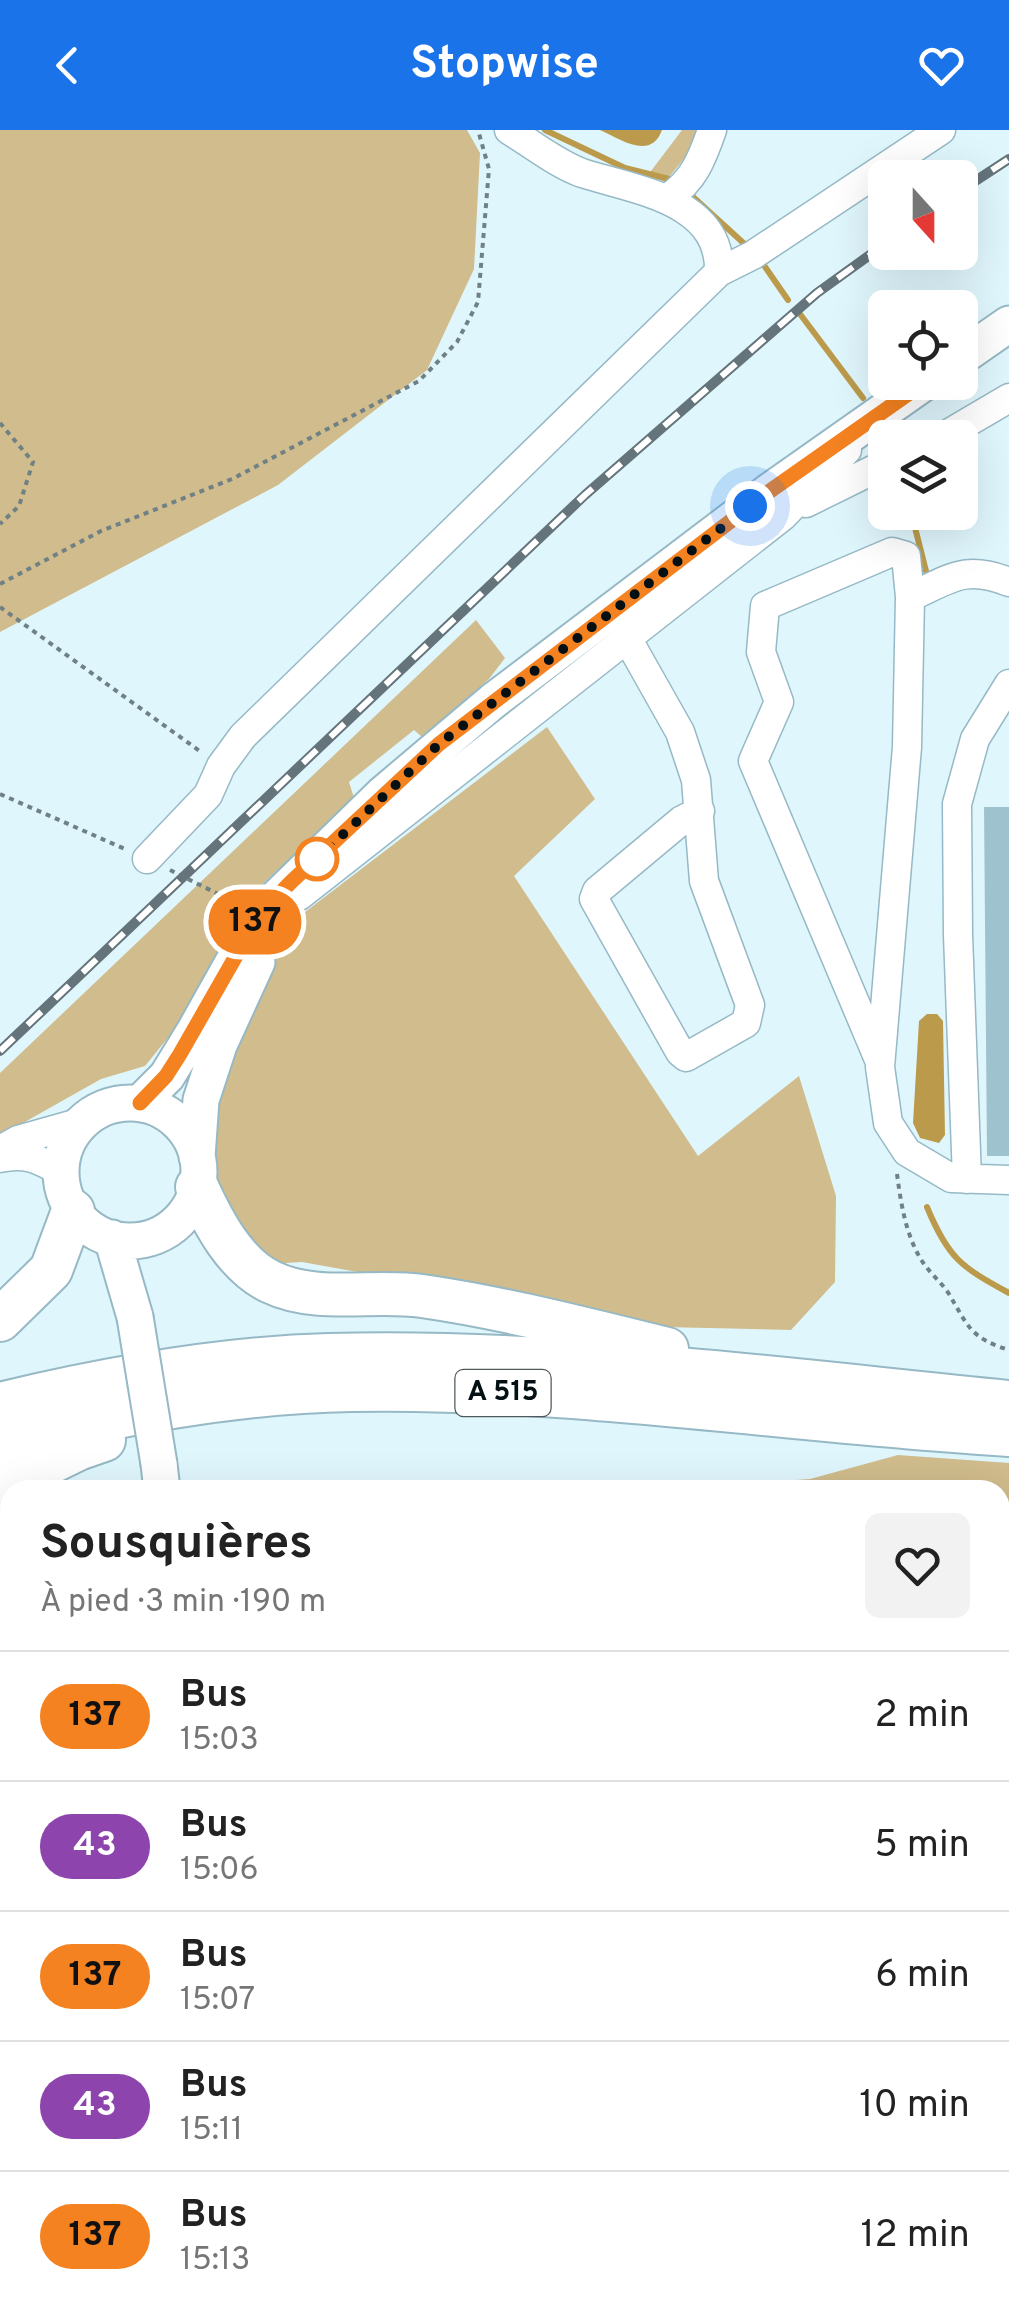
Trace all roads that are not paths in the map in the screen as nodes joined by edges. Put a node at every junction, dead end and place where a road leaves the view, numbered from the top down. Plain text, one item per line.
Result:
1 (509, 130) edge
2 (712, 130) edge
3 (941, 130) edge
4 (668, 198) junction
5 (719, 272) junction
6 (1009, 324) edge
7 (978, 346) edge
8 (1009, 398) edge
9 (900, 400) edge
10 (887, 409) junction
11 (971, 420) edge
12 (868, 470) edge
13 (783, 516) junction
14 (1009, 582) edge
15 (910, 596) junction
16 (627, 638) junction
17 (1009, 684) edge
18 (997, 724) edge
19 (700, 812) junction
20 (334, 844) junction
21 (147, 859) dead end
22 (286, 906) junction
23 (880, 1062) junction
24 (140, 1103) junction
25 (82, 1122) junction
26 (0, 1150) edge
27 (0, 1158) edge
28 (197, 1172) junction
29 (967, 1179) junction
30 (1009, 1180) edge
31 (67, 1192) junction
32 (152, 1237) junction
33 (112, 1238) junction
34 (134, 1317) junction
35 (0, 1320) edge
36 (1009, 1401) edge
37 (628, 1402) junction
38 (0, 1404) edge
39 (1009, 1436) edge
40 (0, 1443) edge
41 (160, 1477) edge
42 (15, 1480) edge

1 - 4 street
2 - 4 street
3 - 5 street
4 - 5 street
5 - 21 street
6 - 7 main road
8 - 11 street
9 - 10 main road
10 - 13 street
10 - 20 main road
12 - 13 street
13 - 16 street
14 - 15 street
15 - 23 street
15 - 23 street
16 - 19 street
16 - 22 street
17 - 18 street
18 - 29 street
19 - 19 street
20 - 22 main road
20 - 24 main road
22 - 28 main road
23 - 29 street
24 - 25 main road
24 - 28 main road
25 - 26 street
25 - 31 main road
27 - 31 street
28 - 32 main road
28 - 36 highway
29 - 30 street
31 - 33 main road
31 - 35 highway
32 - 33 main road
32 - 34 main road
33 - 34 main road
34 - 41 main road, bridge
36 - 38 highway, A 515
37 - 39 highway, A 515
37 - 40 highway, A 515
37 - 42 highway

